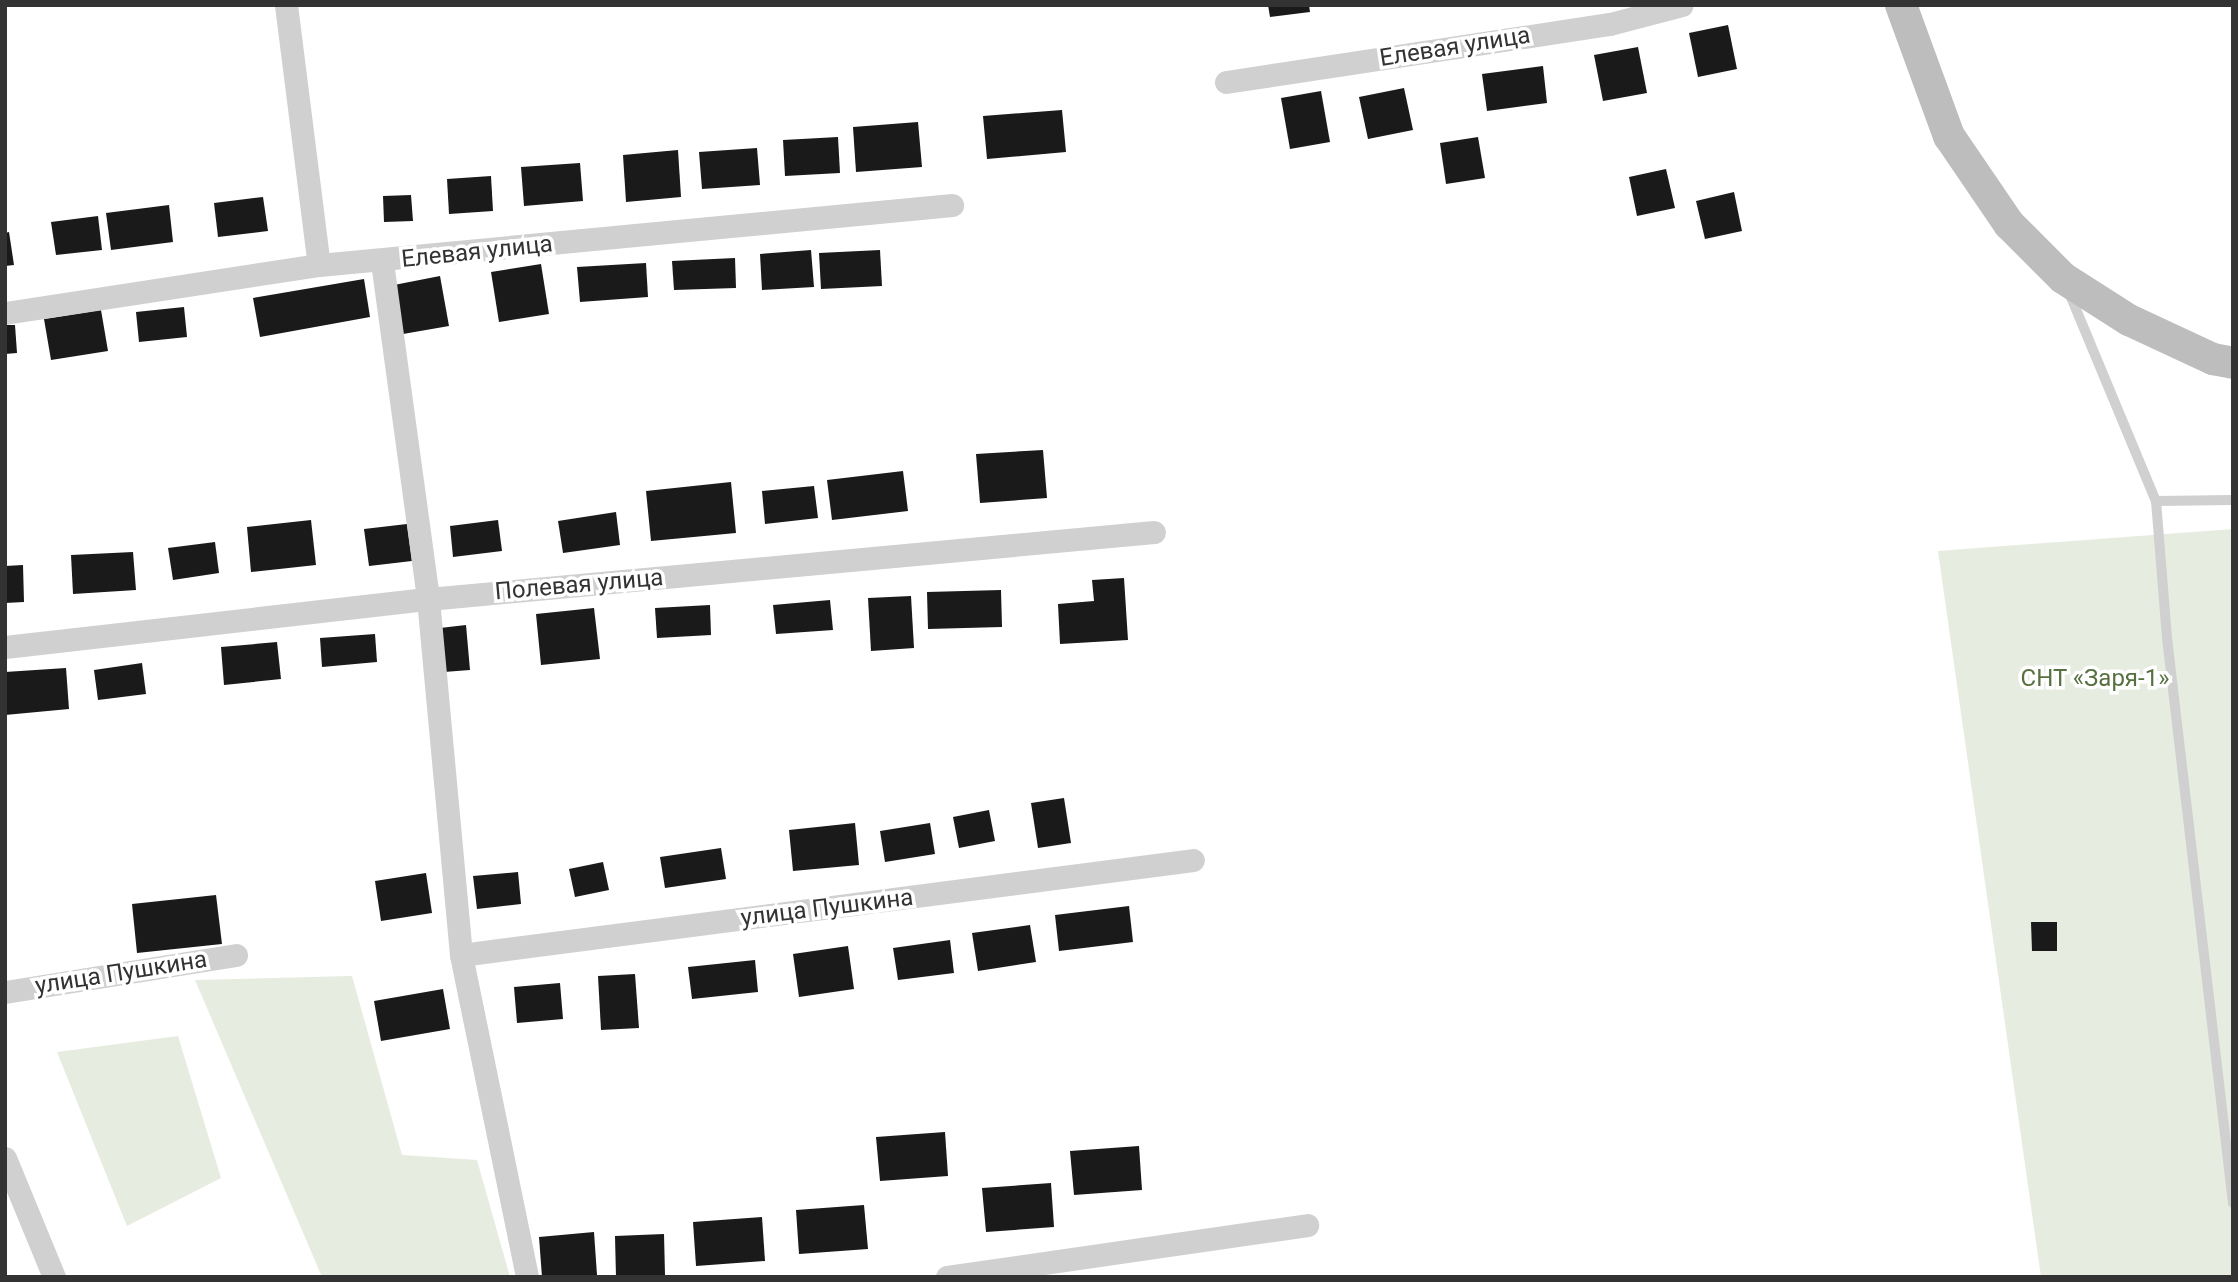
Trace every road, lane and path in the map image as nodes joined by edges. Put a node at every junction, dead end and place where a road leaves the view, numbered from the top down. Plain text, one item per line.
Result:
1 (286, 5) edge
2 (1682, 5) edge
3 (1901, 5) edge
4 (1226, 82) dead end
5 (951, 205) dead end
6 (382, 261) junction
7 (319, 265) junction
8 (2063, 278) junction
9 (5, 313) edge
10 (2233, 363) edge
11 (2233, 500) edge
12 (2156, 501) junction
13 (1154, 531) dead end
14 (428, 599) junction
15 (5, 647) edge
16 (1193, 860) dead end
17 (236, 955) dead end
18 (461, 955) junction
19 (5, 992) edge
20 (5, 1158) edge
21 (2233, 1203) edge
22 (1307, 1225) dead end
23 (54, 1277) edge
24 (527, 1277) edge
25 (947, 1277) edge

1 - 7 street
2 - 4 street, Елевая улица
3 - 8 street
5 - 6 street, Елевая улица
6 - 7 street, Елевая улица
6 - 14 street
7 - 9 street, Елевая улица
8 - 10 street
8 - 12 lane
11 - 12 lane
12 - 21 lane
13 - 14 street, Полевая улица
14 - 15 street, Полевая улица
14 - 18 street
16 - 18 street, улица Пушкина
17 - 19 street, улица Пушкина
18 - 24 street
20 - 23 street
22 - 25 street

